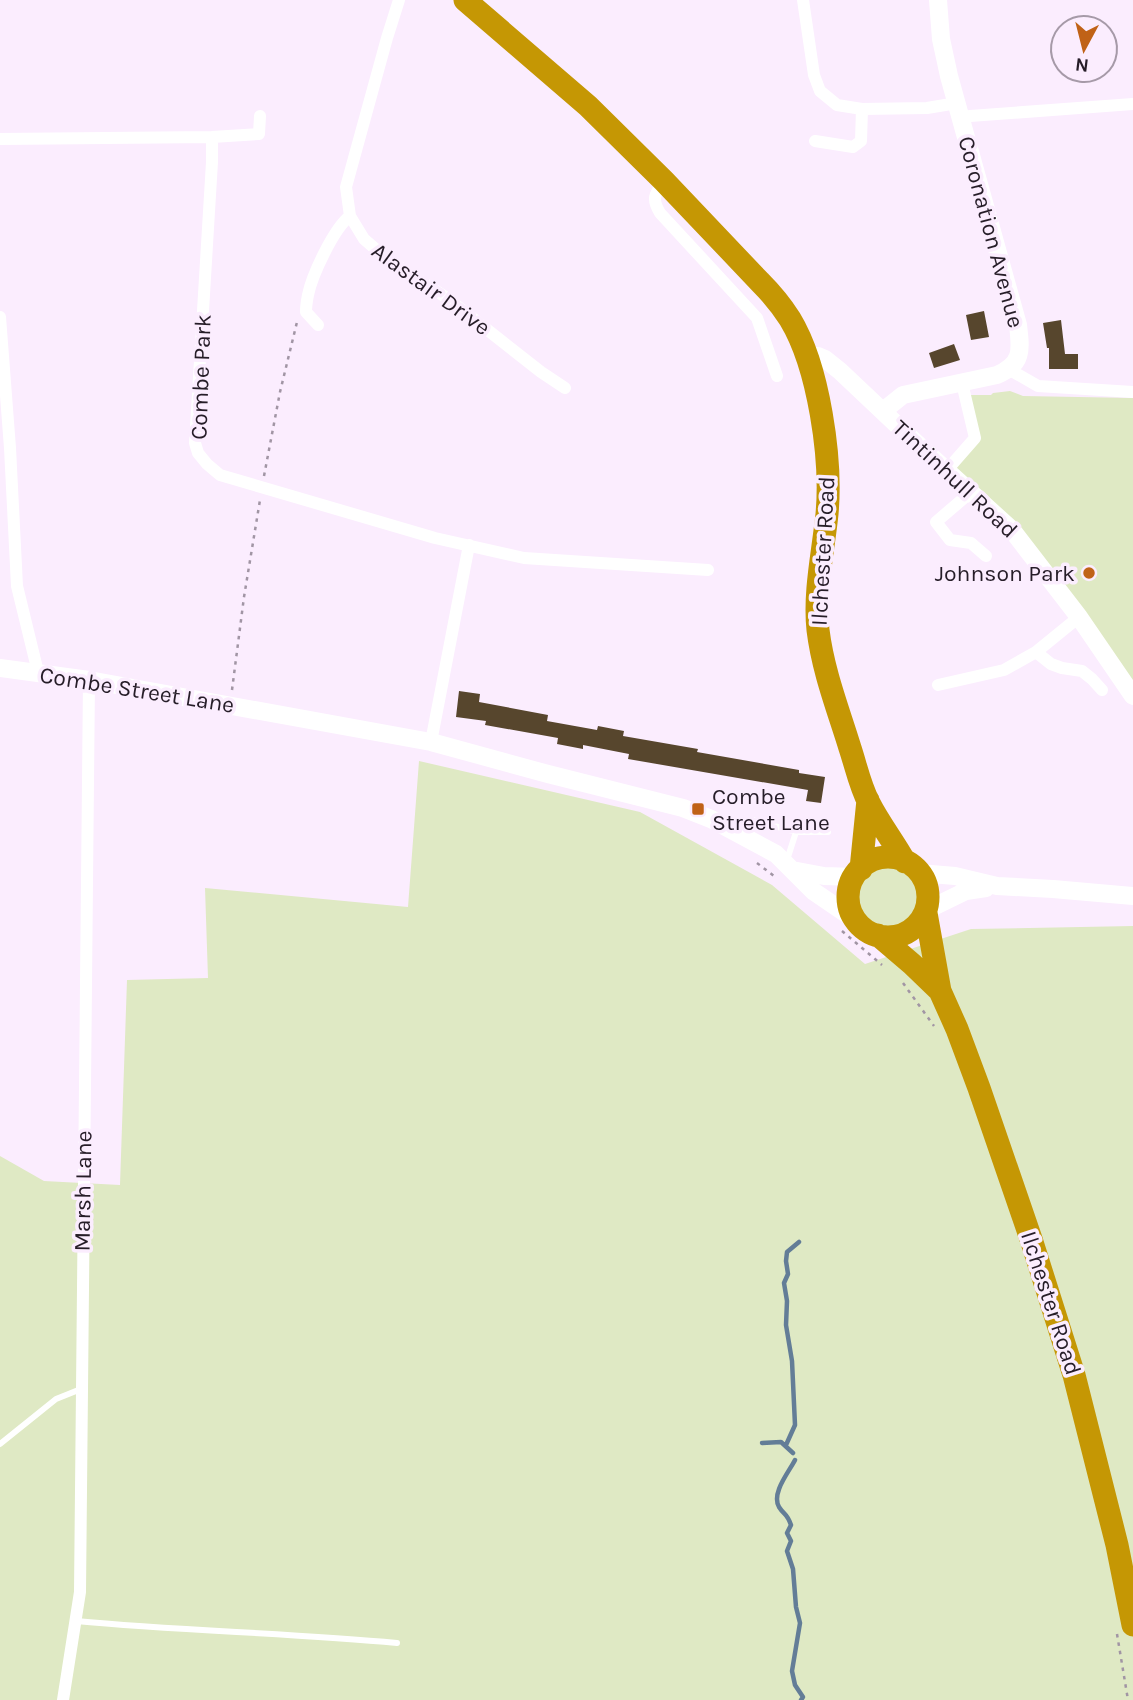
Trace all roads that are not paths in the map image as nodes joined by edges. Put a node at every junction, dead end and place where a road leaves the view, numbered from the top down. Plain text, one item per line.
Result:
1 (399, 0) edge
2 (465, 0) edge
3 (803, 0) edge
4 (938, 0) edge
5 (1133, 104) edge
6 (862, 109) junction
7 (959, 111) junction
8 (260, 116) dead end
9 (212, 137) junction
10 (0, 139) edge
11 (815, 141) dead end
12 (664, 181) junction
13 (350, 216) junction
14 (0, 317) edge
15 (318, 325) dead end
16 (806, 356) junction
17 (1010, 370) junction
18 (777, 376) dead end
19 (962, 383) junction
20 (565, 388) dead end
21 (1133, 392) edge
22 (883, 411) junction
23 (5, 449) edge
24 (947, 470) junction
25 (971, 492) junction
26 (469, 545) junction
27 (986, 556) dead end
28 (708, 570) dead end
29 (1079, 617) junction
30 (1036, 652) junction
31 (0, 667) edge
32 (35, 673) junction
33 (89, 680) junction
34 (937, 685) dead end
35 (1102, 690) dead end
36 (1133, 696) edge
37 (431, 742) junction
38 (868, 800) junction
39 (749, 819) dead end
40 (796, 832) junction
41 (828, 832) dead end
42 (912, 867) junction
43 (784, 871) junction
44 (858, 873) junction
45 (997, 886) junction
46 (1133, 896) edge
47 (927, 912) junction
48 (848, 925) junction
49 (878, 935) junction
50 (940, 990) junction
51 (83, 1388) junction
52 (0, 1444) edge
53 (76, 1621) junction
54 (1125, 1629) edge
55 (397, 1643) dead end
56 (63, 1700) edge

1 - 13 street
2 - 12 highway, Ilchester Road
3 - 6 street
4 - 7 street, Coronation Avenue
5 - 7 street
6 - 7 street
6 - 11 street
7 - 17 street, Coronation Avenue
8 - 9 street
9 - 10 street
9 - 26 street, Combe Park
12 - 16 highway, Ilchester Road
12 - 18 street
13 - 15 street
13 - 20 street, Alastair Drive
14 - 23 street
16 - 22 street, Tintinhull Road
16 - 38 highway, Ilchester Road
17 - 19 street
17 - 21 street
19 - 22 street
19 - 24 street
22 - 24 street, Tintinhull Road
23 - 32 street
24 - 25 street, Tintinhull Road
25 - 27 street
25 - 29 street, Tintinhull Road
26 - 28 street, Combe Park
26 - 37 street
29 - 30 street
29 - 36 street, Tintinhull Road
30 - 34 street
30 - 35 street
31 - 32 street, Combe Street Lane
32 - 33 street, Combe Street Lane
33 - 37 street, Combe Street Lane
33 - 51 street, Marsh Lane
37 - 43 street, Combe Street Lane
38 - 42 highway, Ilchester Road
38 - 44 highway, Ilchester Road
39 - 40 lane
40 - 41 lane
40 - 43 lane
42 - 44 highway
42 - 45 street
42 - 47 highway
43 - 44 street, Combe Street Lane
43 - 48 street, Combe Street Lane
44 - 48 highway
45 - 46 street
45 - 47 street
47 - 49 highway
47 - 50 highway, Ilchester Road
48 - 49 highway
49 - 50 highway, Ilchester Road
50 - 54 highway, Ilchester Road
51 - 52 lane
51 - 53 street, Marsh Lane
53 - 55 lane
53 - 56 street, Marsh Lane

